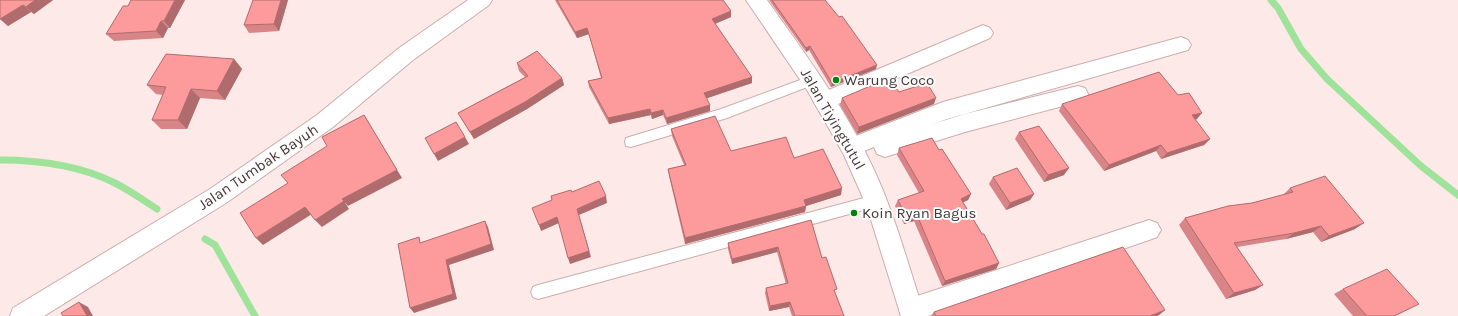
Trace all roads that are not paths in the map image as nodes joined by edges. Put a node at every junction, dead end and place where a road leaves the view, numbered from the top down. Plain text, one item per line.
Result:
1 (482, 0) edge
2 (756, 0) edge
3 (983, 33) dead end
4 (1180, 45) dead end
5 (811, 81) junction
6 (1078, 94) dead end
7 (824, 101) junction
8 (631, 142) dead end
9 (854, 152) junction
10 (875, 200) junction
11 (1148, 230) dead end
12 (538, 292) dead end
13 (912, 313) edge
14 (22, 316) edge

1 - 14 street, Jalan Tumbak Bayuh
2 - 5 street, Jalan Tiyingtutul
3 - 7 street
4 - 9 street
5 - 7 street, Jalan Tiyingtutul
5 - 8 lane
6 - 9 street
7 - 9 street, Jalan Tiyingtutul
9 - 10 street, Jalan Tiyingtutul
10 - 12 lane
10 - 13 street, Jalan Tiyingtutul
11 - 13 street

